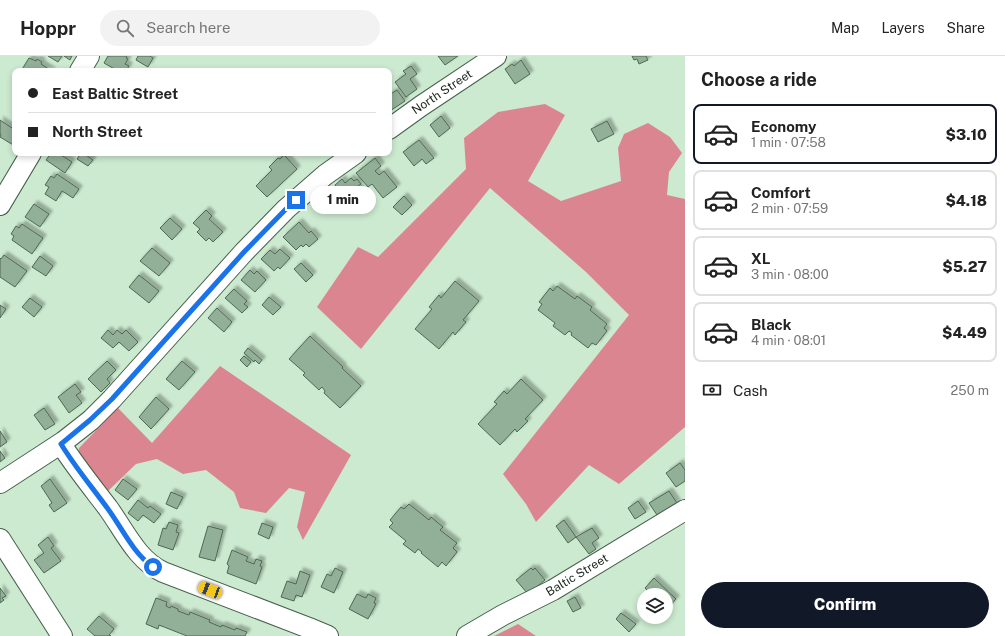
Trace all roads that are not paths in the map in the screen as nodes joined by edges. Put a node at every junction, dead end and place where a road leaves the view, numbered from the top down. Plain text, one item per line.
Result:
1 (89, 56) edge
2 (496, 56) edge
3 (82, 68) edge
4 (392, 127) edge
5 (29, 156) edge
6 (352, 156) edge
7 (0, 205) edge
8 (61, 444) junction
9 (0, 483) edge
10 (685, 510) edge
11 (0, 539) edge
12 (62, 636) edge
13 (328, 636) edge
14 (467, 636) edge

1 - 3 street
2 - 4 street, North Street
5 - 7 street
6 - 8 street
8 - 9 street
8 - 13 street
10 - 14 street, Baltic Street
11 - 12 street

